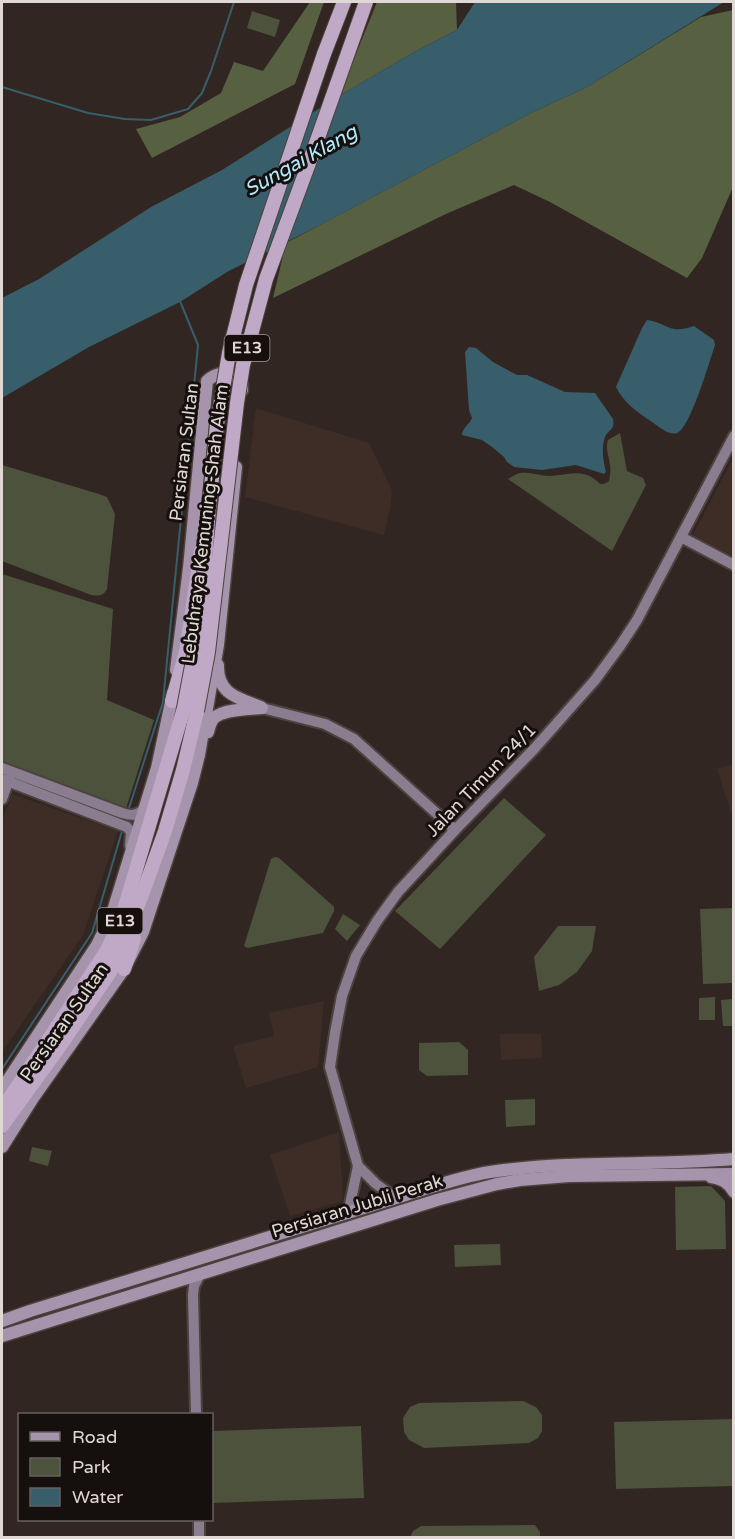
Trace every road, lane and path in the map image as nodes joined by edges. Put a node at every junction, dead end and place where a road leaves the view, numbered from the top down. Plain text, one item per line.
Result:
1 (344, 2) edge
2 (366, 2) edge
3 (734, 436) edge
4 (208, 520) junction
5 (681, 537) junction
6 (734, 566) edge
7 (218, 645) junction
8 (184, 707) junction
9 (262, 708) junction
10 (198, 755) junction
11 (6, 775) edge
12 (2, 799) edge
13 (144, 809) junction
14 (454, 830) junction
15 (165, 831) junction
16 (126, 867) junction
17 (124, 969) junction
18 (2, 1089) edge
19 (2, 1109) edge
20 (2, 1126) edge
21 (2, 1147) edge
22 (727, 1159) edge
23 (358, 1166) junction
24 (734, 1172) edge
25 (695, 1174) junction
26 (734, 1192) edge
27 (396, 1198) junction
28 (348, 1214) junction
29 (200, 1274) junction
30 (173, 1282) junction
31 (193, 1295) junction
32 (2, 1309) edge
33 (30, 1311) junction
34 (2, 1321) edge
35 (2, 1336) edge
36 (196, 1413) edge
37 (199, 1521) edge
38 (199, 1538) edge

1 - 4 highway, Lebuhraya Kemuning-Shah Alam / E13, bridge
2 - 8 highway, Lebuhraya Kemuning-Shah Alam / E13, bridge
3 - 5 street, Jalan Timun 24/1
4 - 8 highway, Lebuhraya Kemuning-Shah Alam / E13, bridge
4 - 8 highway, bridge
5 - 6 street
5 - 14 street, Jalan Timun 24/1
7 - 8 main road, Persiaran Sultan
7 - 9 main road
7 - 10 main road, Persiaran Sultan
8 - 13 main road, Persiaran Sultan
8 - 15 highway, E13
8 - 19 highway, E13
9 - 10 main road
9 - 14 street
10 - 17 main road, Persiaran Sultan
11 - 12 street
11 - 13 street
11 - 16 street
13 - 16 main road, Persiaran Sultan
14 - 23 street, Jalan Timun 24/1
15 - 17 highway
15 - 20 highway, E13
16 - 18 main road, Persiaran Sultan
17 - 21 main road, Persiaran Sultan
22 - 24 street
22 - 27 main road, Persiaran Jubli Perak
23 - 27 street
23 - 28 street
24 - 25 main road, Persiaran Jubli Perak
25 - 26 main road
25 - 29 main road, Persiaran Jubli Perak
27 - 28 main road, Persiaran Jubli Perak
28 - 33 main road, Persiaran Jubli Perak
29 - 30 main road, Persiaran Jubli Perak
29 - 31 street
30 - 31 street
30 - 35 main road, Persiaran Jubli Perak
31 - 36 street
32 - 33 main road
33 - 34 main road, Persiaran Jubli Perak
37 - 38 street

